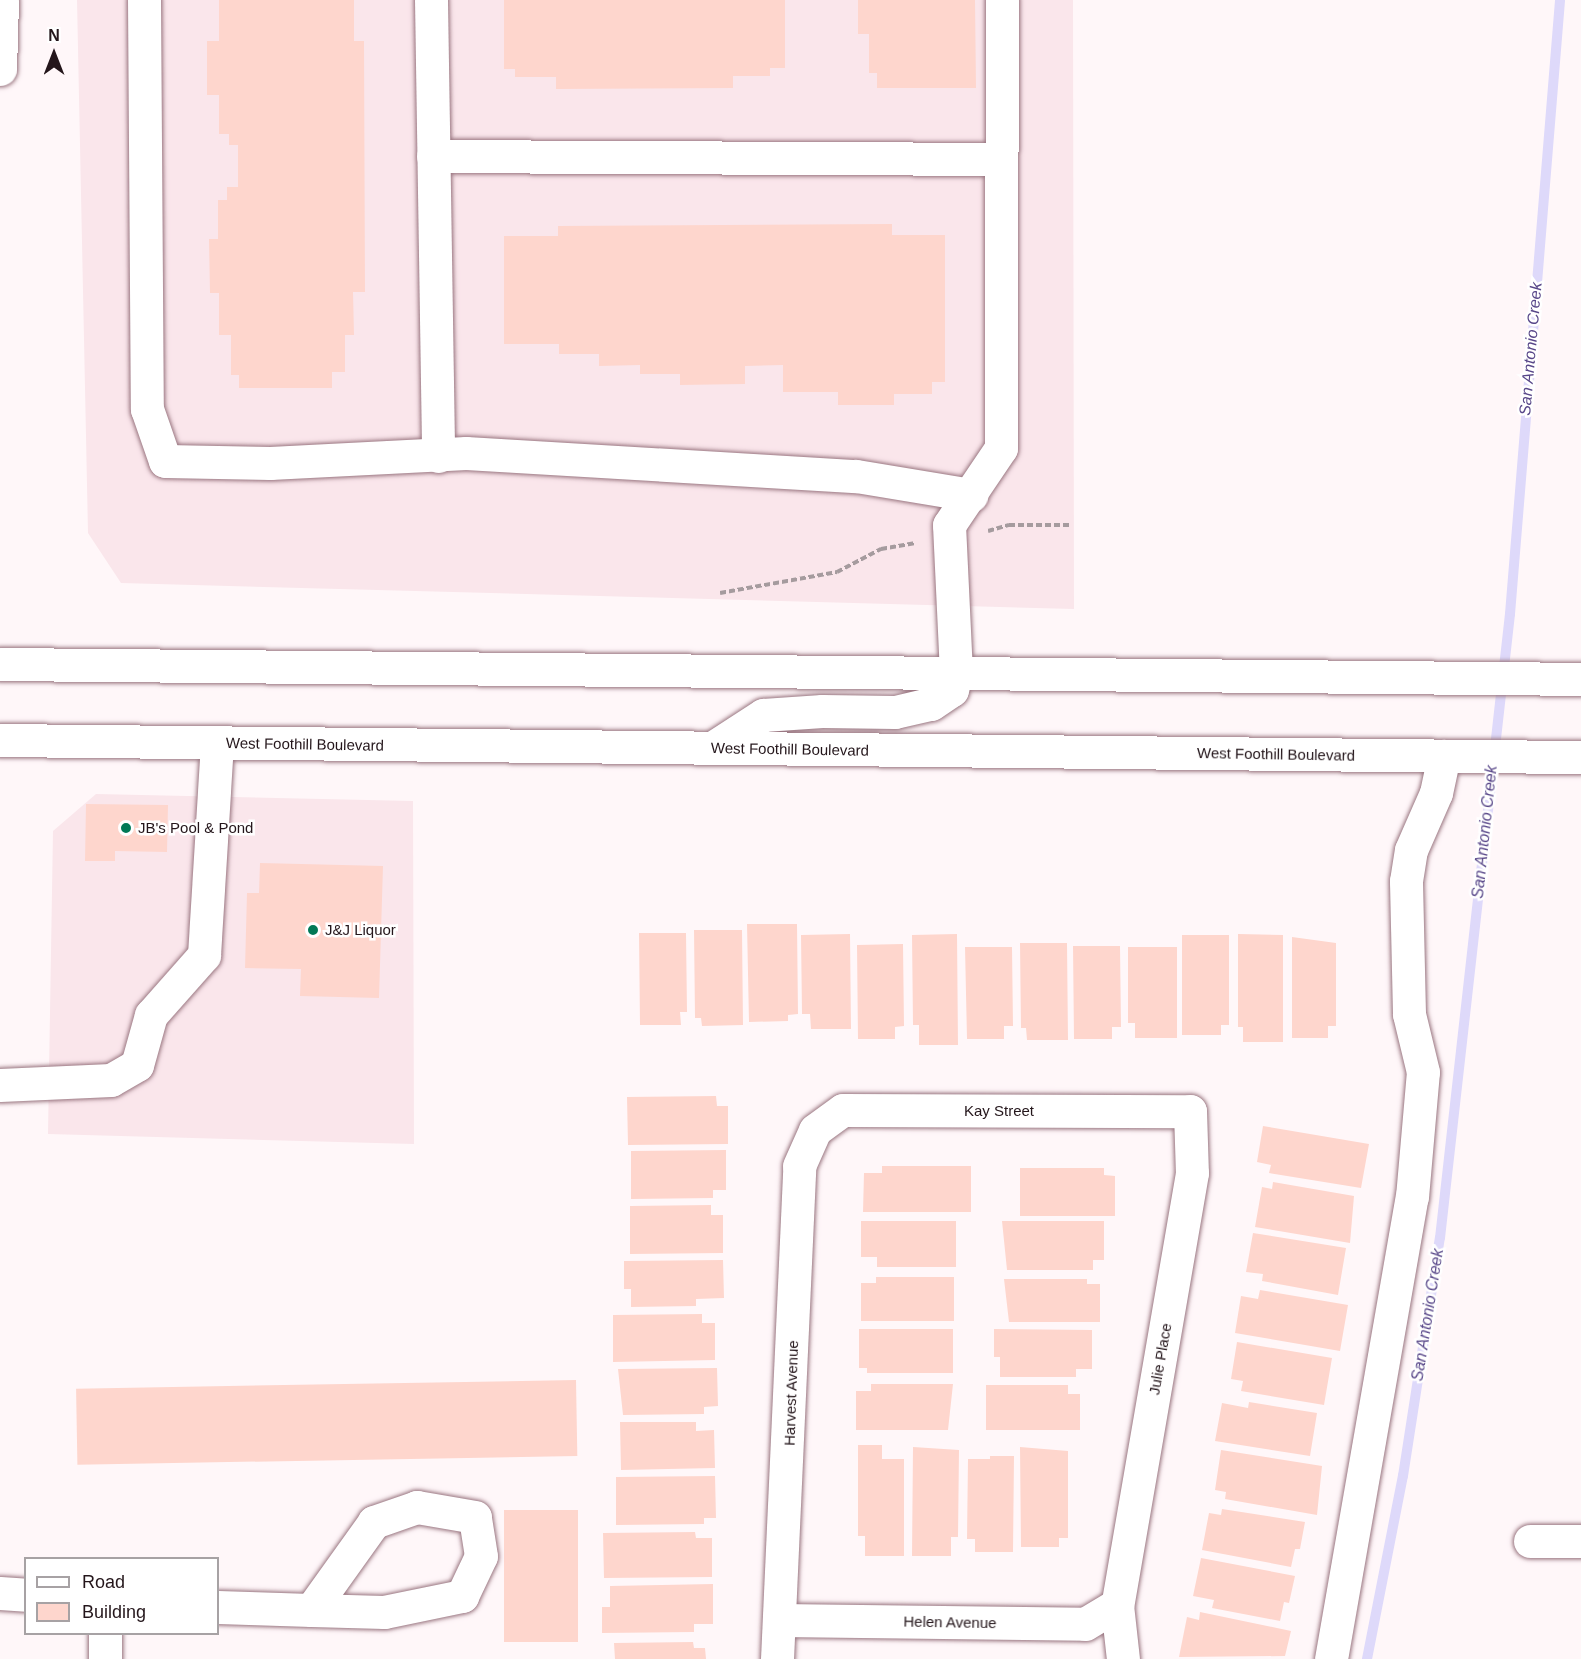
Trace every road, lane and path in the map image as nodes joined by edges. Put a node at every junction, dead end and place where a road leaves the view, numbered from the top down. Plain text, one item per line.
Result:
1 (2, 0) edge
2 (144, 0) edge
3 (430, 0) edge
4 (1002, 0) edge
5 (0, 69) edge
6 (433, 156) junction
7 (1001, 159) junction
8 (438, 456) junction
9 (971, 495) junction
10 (1070, 525) dead end
11 (949, 539) junction
12 (720, 593) dead end
13 (0, 664) edge
14 (956, 673) junction
15 (1581, 679) edge
16 (0, 740) edge
17 (218, 743) junction
18 (712, 748) junction
19 (1454, 756) junction
20 (1581, 757) edge
21 (0, 1085) edge
22 (1190, 1111) joint
23 (814, 1130) joint
24 (1530, 1541) dead end
25 (1581, 1541) edge
26 (0, 1593) edge
27 (24, 1595) edge
28 (1117, 1605) junction
29 (219, 1607) edge
30 (311, 1610) junction
31 (779, 1620) junction
32 (105, 1635) edge
33 (105, 1659) edge
34 (777, 1659) edge
35 (1123, 1659) edge
36 (1331, 1659) edge

1 - 5 main road
2 - 8 main road
3 - 6 main road
4 - 7 main road
6 - 7 main road
6 - 8 main road
7 - 9 main road
8 - 9 main road
9 - 11 main road
10 - 11 path
11 - 12 path
11 - 14 main road
13 - 14 main road
14 - 15 main road
14 - 18 main road
16 - 17 main road, West Foothill Boulevard
17 - 18 main road, West Foothill Boulevard
17 - 21 main road
18 - 19 main road, West Foothill Boulevard
19 - 20 main road, West Foothill Boulevard
19 - 36 main road
22 - 23 main road, Kay Street
22 - 28 main road, Julie Place
23 - 31 main road, Harvest Avenue
24 - 25 main road
26 - 27 main road
28 - 31 main road, Helen Avenue
28 - 35 main road, Julie Place
29 - 30 main road
30 - 30 main road
31 - 34 main road, Harvest Avenue
32 - 33 main road

